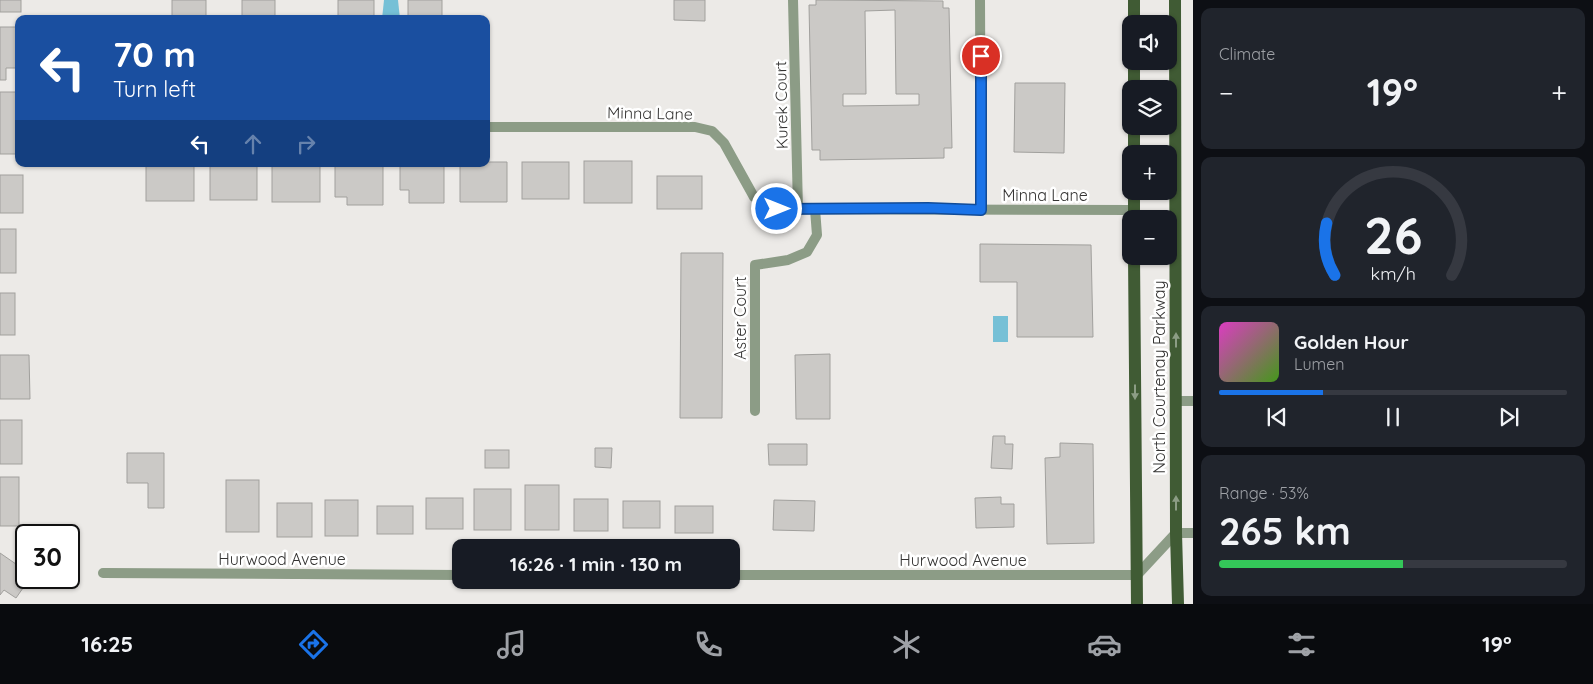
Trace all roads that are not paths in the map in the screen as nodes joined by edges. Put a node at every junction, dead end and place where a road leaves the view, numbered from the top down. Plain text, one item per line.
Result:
1 (794, 0) edge
2 (980, 0) edge
3 (1134, 0) edge
4 (1175, 0) edge
5 (1134, 15) edge
6 (490, 127) edge
7 (798, 209) junction
8 (815, 209) junction
9 (981, 210) junction
10 (1122, 214) edge
11 (1134, 265) edge
12 (1176, 401) junction
13 (1193, 401) edge
14 (756, 411) dead end
15 (1176, 533) junction
16 (1193, 533) edge
17 (103, 573) dead end
18 (452, 574) edge
19 (740, 575) edge
20 (1137, 575) junction
21 (1137, 604) edge
22 (1178, 604) edge

1 - 7 street, Kurek Court
2 - 9 street
3 - 5 main road
12 -> 4 main road, North Courtenay Parkway
6 - 7 street, Minna Lane
7 - 8 street, Minna Lane
8 - 9 street, Minna Lane
8 - 14 street, Aster Court
9 - 10 street, Minna Lane
11 -> 20 main road, North Courtenay Parkway
12 - 13 street
15 -> 12 main road, North Courtenay Parkway
15 - 16 street
15 - 20 street
15 - 22 main road, North Courtenay Parkway
17 - 18 street, Hurwood Avenue
19 - 20 street, Hurwood Avenue
20 - 21 main road, North Courtenay Parkway

